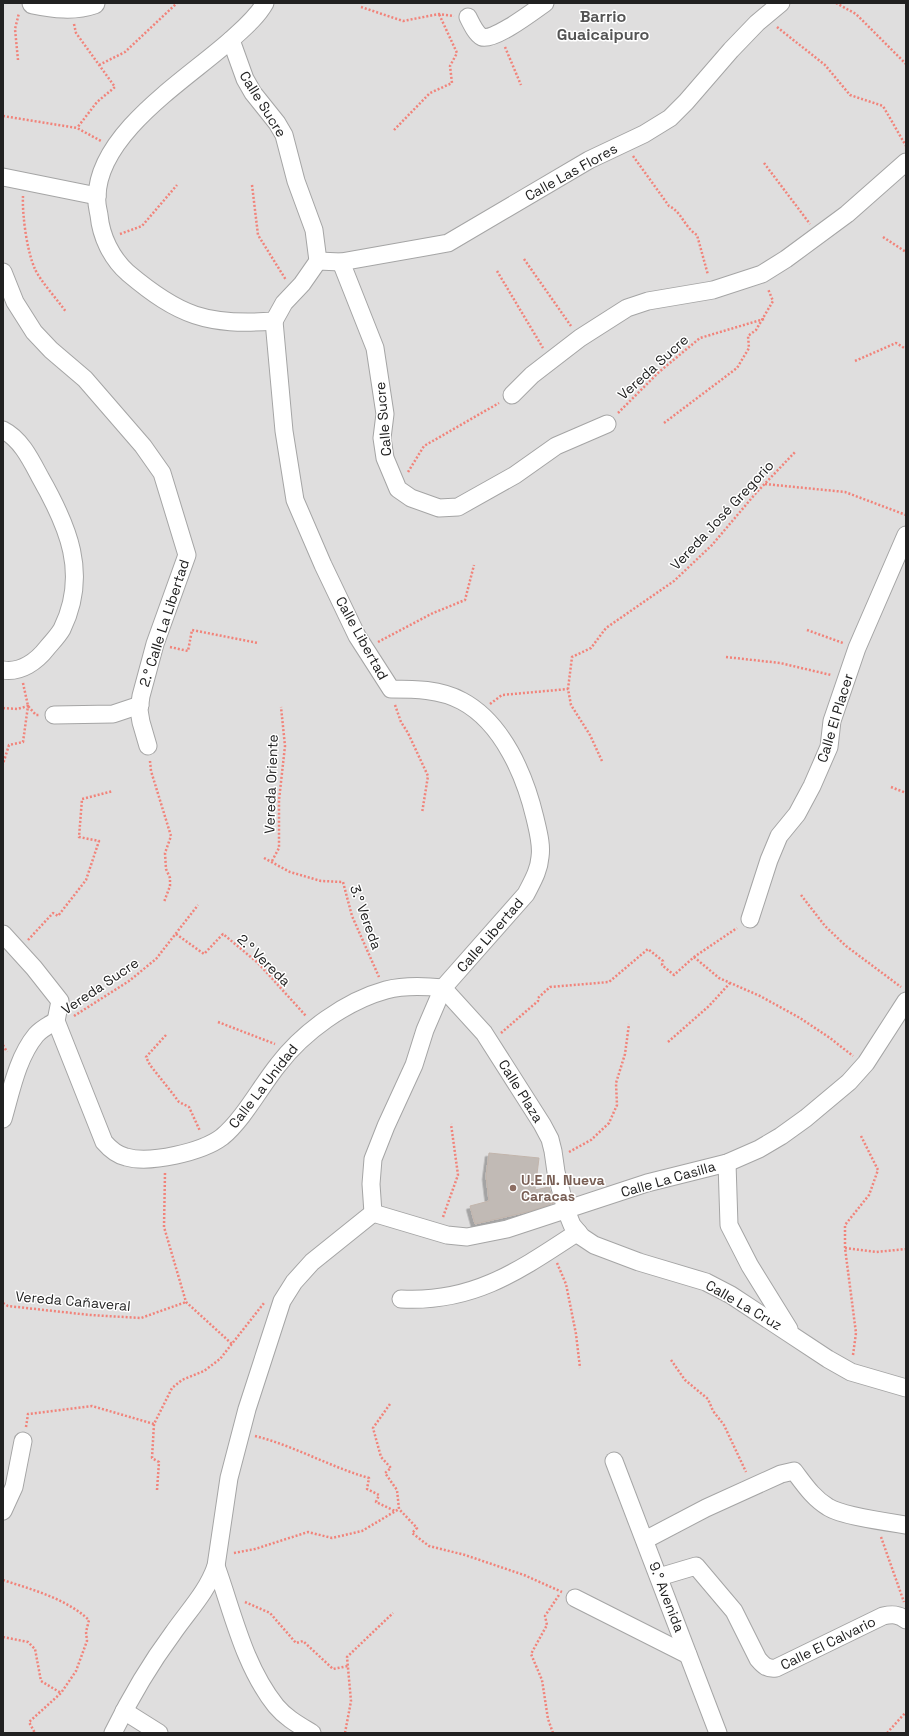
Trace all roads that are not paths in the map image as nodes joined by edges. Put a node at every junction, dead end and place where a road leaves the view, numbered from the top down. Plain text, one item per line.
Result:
1 (94, 3) edge
2 (265, 3) edge
3 (545, 3) edge
4 (781, 3) edge
5 (26, 6) edge
6 (468, 17) road end
7 (231, 40) junction
8 (906, 162) edge
9 (3, 177) edge
10 (96, 196) junction
11 (318, 261) junction
12 (341, 262) junction
13 (3, 272) edge
14 (274, 321) junction
15 (512, 395) road end
16 (607, 424) road end
17 (3, 430) edge
18 (906, 536) edge
19 (11, 669) edge
20 (140, 705) junction
21 (54, 715) road end
22 (148, 746) road end
23 (750, 919) road end
24 (3, 934) edge
25 (443, 988) junction
26 (906, 1001) edge
27 (57, 1023) junction
28 (3, 1119) edge
29 (727, 1163) junction
30 (566, 1210) junction
31 (372, 1213) junction
32 (578, 1232) junction
33 (401, 1299) dead end
34 (792, 1334) junction
35 (906, 1388) edge
36 (23, 1441) road end
37 (614, 1461) dead end
38 (3, 1511) edge
39 (906, 1525) edge
40 (645, 1540) junction
41 (217, 1561) junction
42 (659, 1577) junction
43 (568, 1595) road end
44 (905, 1619) edge
45 (688, 1655) junction
46 (124, 1711) junction
47 (113, 1733) edge
48 (159, 1733) edge
49 (312, 1733) edge
50 (718, 1733) edge

1 - 5 street
2 - 7 street
3 - 6 street
4 - 12 street, Calle Las Flores
7 - 10 street
7 - 11 street, Calle Sucre
8 - 15 street
9 - 10 street
10 - 14 street
11 - 12 street, Calle Las Flores
11 - 14 street
12 - 16 street, Calle Sucre
13 - 20 street, 2.° Calle La Libertad
14 - 25 street, Calle Libertad
17 - 19 street
18 - 23 street, Calle El Placer
20 - 21 street
20 - 22 street, 2.° Calle La Libertad
24 - 27 street
25 - 27 street, Calle La Unidad
25 - 30 street, Calle Plaza
25 - 31 street, Calle Libertad
26 - 29 street, Calle La Casilla
27 - 28 street
29 - 30 street, Calle La Casilla
29 - 34 street
30 - 31 street, Calle La Casilla
30 - 32 street, Calle La Cruz
31 - 41 street
32 - 33 street
32 - 34 street, Calle La Cruz
34 - 35 street, Calle La Cruz
36 - 38 street
37 - 40 street, 9.° Avenida
39 - 40 street
40 - 42 street, 9.° Avenida
41 - 46 street
41 - 49 street
42 - 44 street, Calle El Calvario
42 - 45 street, 9.° Avenida
43 - 45 street
45 - 50 street, 9.° Avenida
46 - 47 street
46 - 48 street

